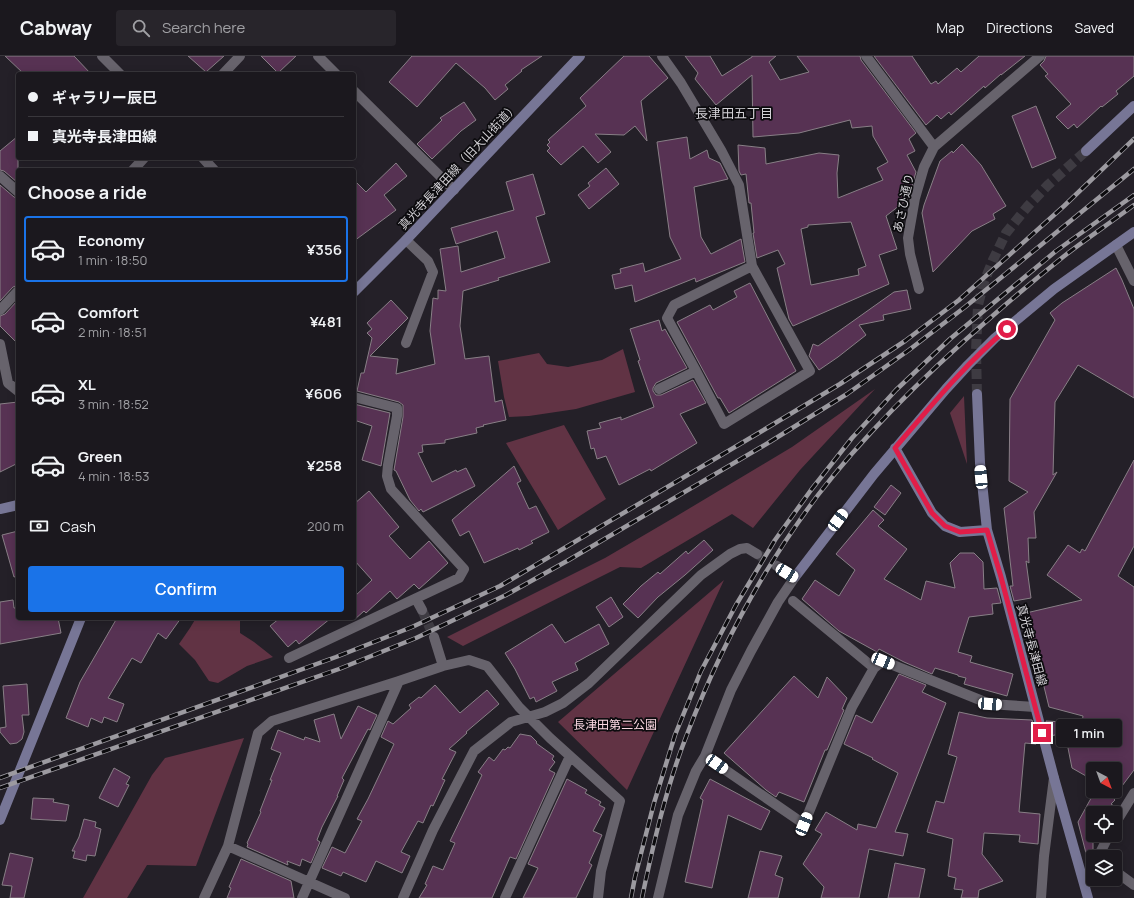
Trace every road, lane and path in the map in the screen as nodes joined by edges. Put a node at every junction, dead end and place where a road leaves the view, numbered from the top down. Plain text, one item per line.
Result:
1 (102, 56) edge
2 (240, 56) edge
3 (318, 56) edge
4 (580, 56) edge
5 (662, 56) edge
6 (866, 56) edge
7 (1040, 56) edge
8 (118, 72) edge
9 (225, 72) edge
10 (334, 72) edge
11 (356, 93) edge
12 (1134, 106) edge
13 (934, 147) junction
14 (1086, 151) tunnel mouth
15 (142, 160) edge
16 (205, 160) edge
17 (135, 168) edge
18 (212, 168) edge
19 (0, 176) edge
20 (16, 190) edge
21 (454, 190) junction
22 (1134, 232) edge
23 (406, 240) junction
24 (1116, 245) junction
25 (752, 266) junction
26 (1134, 281) edge
27 (356, 290) edge
28 (919, 290) dead end
29 (16, 293) edge
30 (0, 310) edge
31 (406, 343) dead end
32 (0, 344) edge
33 (696, 371) junction
34 (16, 389) edge
35 (659, 389) dead end
36 (977, 394) tunnel mouth
37 (356, 398) edge
38 (895, 448) junction
39 (16, 505) edge
40 (0, 509) edge
41 (987, 530) junction
42 (757, 554) tunnel mouth
43 (777, 566) tunnel mouth
44 (795, 577) junction
45 (416, 599) junction
46 (793, 601) dead end
47 (422, 610) tunnel mouth
48 (80, 620) edge
49 (434, 637) tunnel mouth
50 (289, 658) dead end
51 (442, 666) junction
52 (874, 668) junction
53 (400, 681) junction
54 (1035, 707) junction
55 (530, 717) junction
56 (570, 756) junction
57 (705, 756) junction
58 (1054, 778) junction
59 (1134, 793) edge
60 (1122, 813) edge
61 (0, 820) edge
62 (228, 846) junction
63 (1122, 876) edge
64 (309, 883) junction
65 (1134, 885) edge
66 (204, 898) edge
67 (302, 898) edge
68 (344, 898) edge
69 (403, 898) edge
70 (505, 898) edge
71 (598, 898) edge
72 (658, 898) edge
73 (1041, 898) edge
74 (1088, 898) edge

1 - 8 street
2 - 9 street
3 - 10 street
4 - 21 main road, 真光寺長津田線（旧大山街道）
5 - 25 street
6 - 13 street
7 - 13 street, あさひ通り
11 - 21 street
12 - 14 main road
13 - 28 street, あさひ通り
15 - 17 street
16 - 18 street
19 - 20 street
21 - 23 main road, 真光寺長津田線（旧大山街道）
22 - 24 main road
23 - 27 main road, 真光寺長津田線（旧大山街道）
23 - 31 street
24 - 26 street
24 - 38 main road
25 - 33 street
25 - 33 street
29 - 30 street
32 - 34 street
33 - 35 street
36 - 41 main road, 真光寺長津田線
37 - 45 street
38 - 41 main road
38 - 44 main road
39 - 40 main road
41 - 54 main road, 真光寺長津田線
42 - 55 street
43 - 44 street
44 - 57 street
45 - 47 street
45 - 50 street
46 - 52 street
48 - 61 main road
49 - 51 street
51 - 53 street
51 - 55 street
52 - 54 street
52 - 57 street
53 - 62 street
53 - 64 street
54 - 58 main road, 真光寺長津田線
55 - 56 street
55 - 69 street
56 - 70 street
56 - 71 street
57 - 72 street
58 - 73 street
58 - 74 main road, 真光寺長津田線
59 - 60 street
62 - 64 street
62 - 66 street
63 - 65 street
64 - 67 street
64 - 68 street

